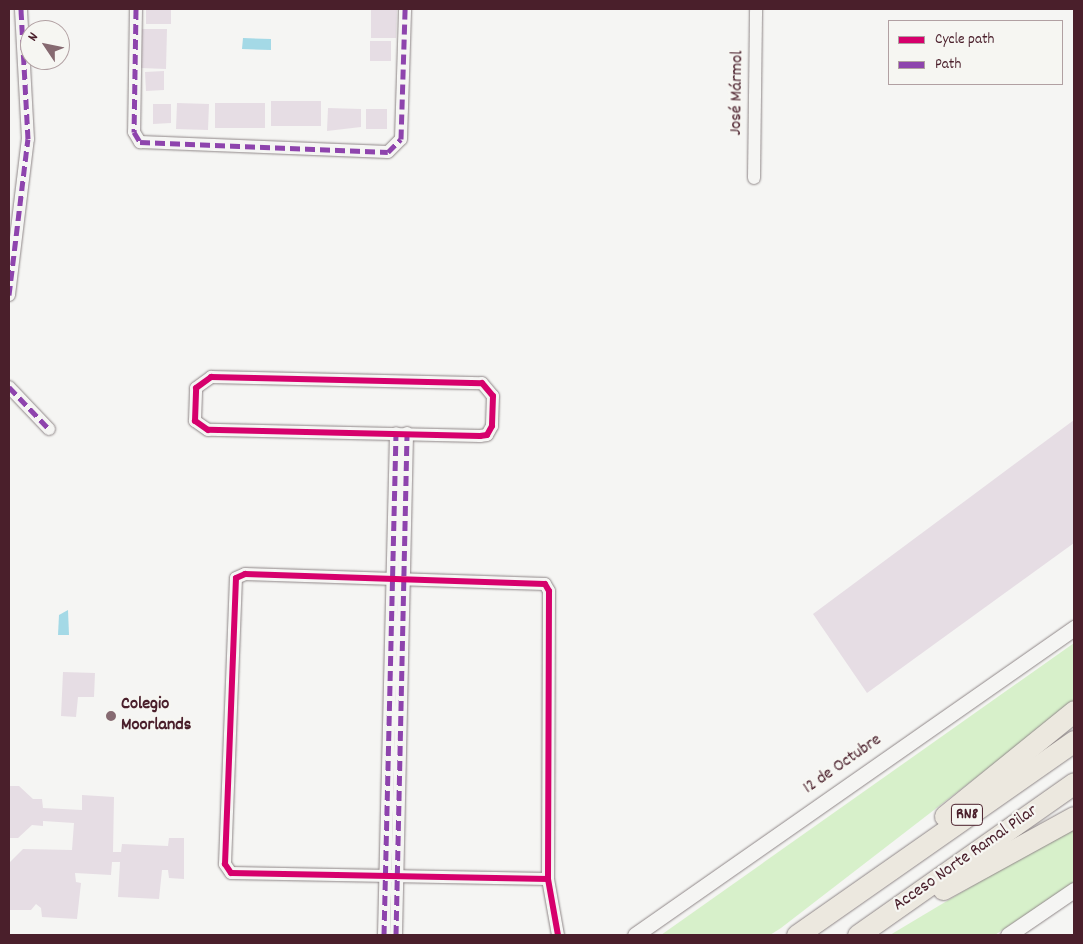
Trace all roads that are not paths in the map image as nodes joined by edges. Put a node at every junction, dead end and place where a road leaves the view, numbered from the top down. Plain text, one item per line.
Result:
1 (21, 9) edge
2 (136, 9) edge
3 (406, 9) edge
4 (756, 9) edge
5 (754, 178) dead end
6 (9, 295) edge
7 (9, 386) edge
8 (49, 429) dead end
9 (402, 433) junction
10 (398, 578) junction
11 (1074, 628) edge
12 (1074, 711) edge
13 (1074, 740) edge
14 (1074, 783) edge
15 (1074, 817) edge
16 (392, 877) junction
17 (548, 879) junction
18 (860, 890) junction
19 (1074, 890) edge
20 (860, 934) edge
21 (384, 935) edge
22 (396, 935) edge
23 (558, 935) edge
24 (635, 935) edge
25 (796, 935) edge
26 (1008, 935) edge

1 - 6 street
2 - 3 street
4 - 5 street, José Mármol
7 - 8 street
9 - 9 street
9 - 10 street
10 - 16 street
10 - 16 street
10 - 17 street
11 - 24 street, 12 de Octubre
12 - 18 highway
13 - 18 highway, Acceso Norte Ramal Pilar / RN8
14 - 20 highway, Acceso Norte Ramal Pilar / RN8
15 - 20 highway
16 - 17 street
16 - 21 street
16 - 22 street
17 - 23 street
18 - 25 highway, Acceso Norte Ramal Pilar / RN8
19 - 26 street

